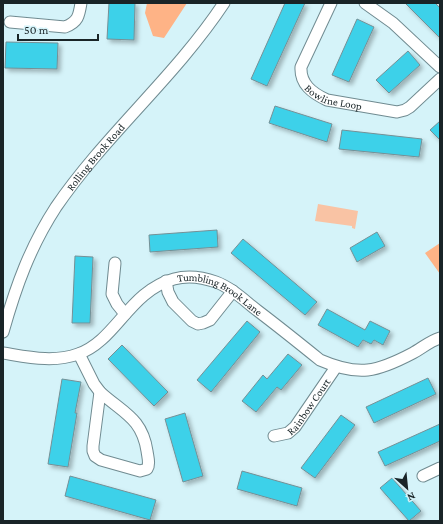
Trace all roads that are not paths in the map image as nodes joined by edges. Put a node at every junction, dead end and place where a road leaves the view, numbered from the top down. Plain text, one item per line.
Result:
1 (81, 3) edge
2 (224, 3) edge
3 (331, 3) edge
4 (365, 3) edge
5 (10, 22) dead end
6 (440, 67) edge
7 (440, 79) edge
8 (115, 264) dead end
9 (166, 281) junction
10 (233, 291) junction
11 (125, 314) junction
12 (3, 332) edge
13 (440, 338) edge
14 (3, 353) edge
15 (79, 354) junction
16 (336, 367) junction
17 (100, 392) junction
18 (274, 436) dead end
19 (440, 468) edge
20 (423, 476) dead end

1 - 5 street
2 - 12 street, Rolling Brook Road
3 - 7 street, Bowline Loop
4 - 6 street
8 - 11 street
9 - 10 street, Tumbling Brook Lane
9 - 10 street
9 - 11 street, Tumbling Brook Lane
10 - 16 street, Tumbling Brook Lane
11 - 15 street, Tumbling Brook Lane
13 - 16 street, Tumbling Brook Lane
14 - 15 street, Tumbling Brook Lane
15 - 17 street
16 - 18 street, Rainbow Court
17 - 17 street
19 - 20 street

